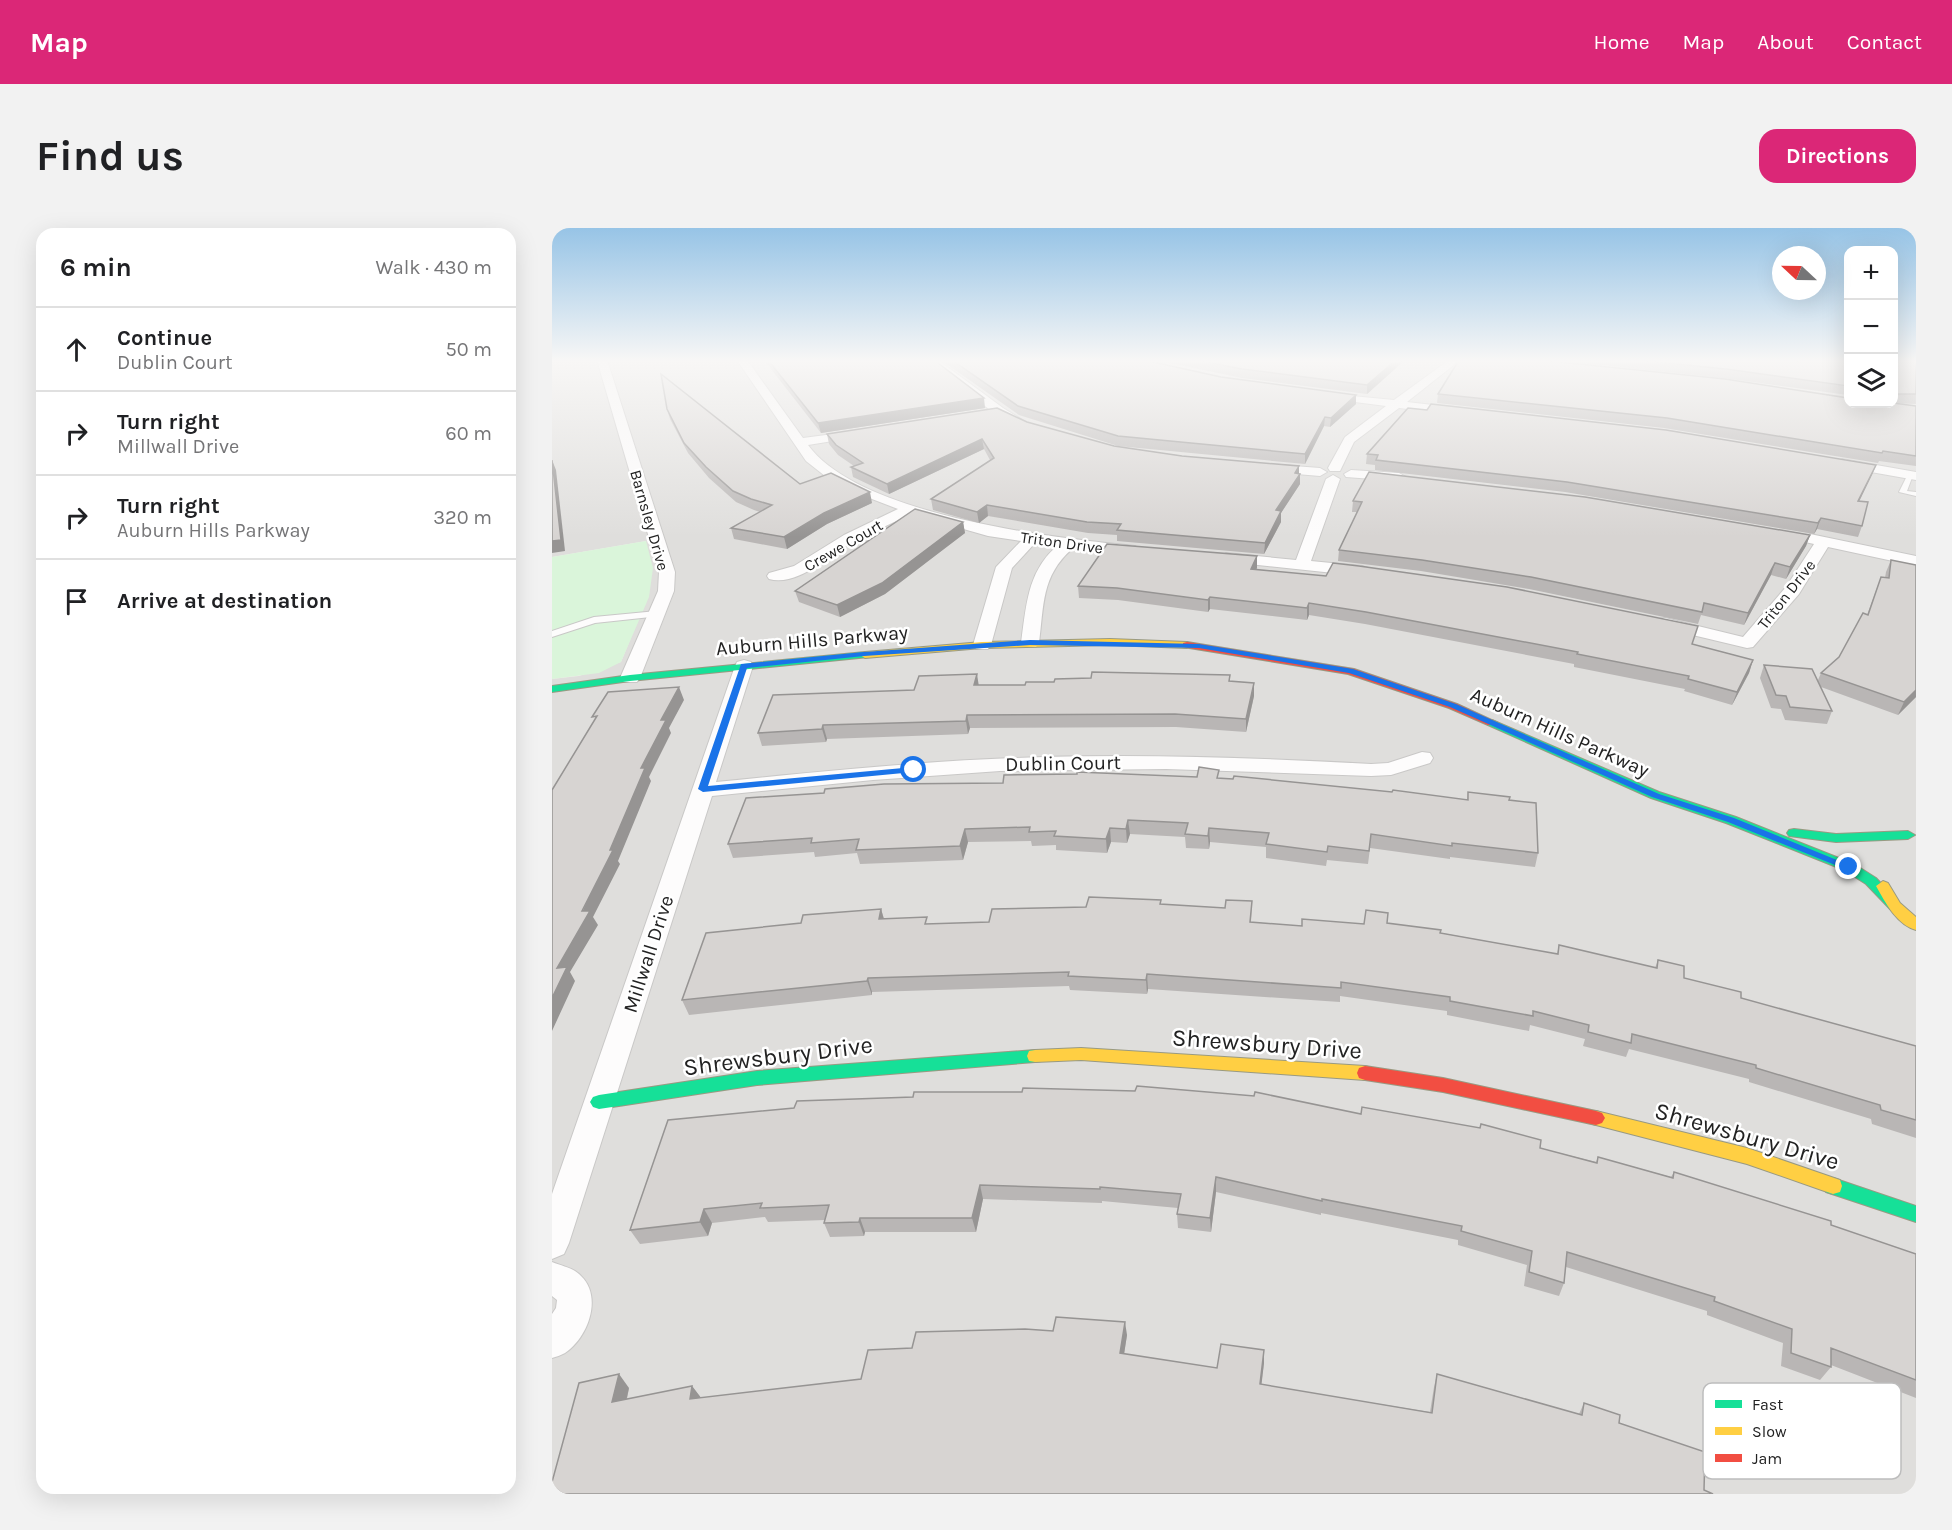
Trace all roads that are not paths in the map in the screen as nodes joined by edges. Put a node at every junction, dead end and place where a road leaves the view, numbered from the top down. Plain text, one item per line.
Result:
1 (620, 419) edge
2 (784, 419) edge
3 (1012, 419) edge
4 (1376, 419) edge
5 (1036, 429) edge
6 (870, 431) edge
7 (800, 442) junction
8 (1831, 461) edge
9 (1248, 466) edge
10 (1329, 473) junction
11 (1913, 475) edge
12 (1415, 479) edge
13 (1916, 494) edge
14 (910, 509) junction
15 (1792, 536) edge
16 (1032, 538) junction
17 (1823, 542) junction
18 (1068, 544) junction
19 (1155, 552) edge
20 (1212, 557) edge
21 (1916, 561) edge
22 (1302, 565) junction
23 (1377, 573) edge
24 (775, 576) dead end
25 (1039, 581) junction
26 (999, 582) junction
27 (657, 614) junction
28 (1653, 620) edge
29 (552, 634) edge
30 (1030, 642) junction
31 (982, 645) junction
32 (744, 666) junction
33 (630, 678) junction
34 (552, 689) edge
35 (1422, 758) dead end
36 (703, 789) junction
37 (1731, 820) junction
38 (1912, 834) edge
39 (1888, 847) dead end
40 (1881, 875) dead end
41 (1895, 906) junction
42 (1916, 925) edge
43 (599, 1102) junction
44 (1916, 1214) edge
45 (552, 1243) edge
46 (552, 1279) edge
47 (552, 1340) edge

1 - 27 street, Barnsley Drive
2 - 7 street, Triton Drive
3 - 5 street
4 - 10 street
6 - 7 street
7 - 14 street, Triton Drive
8 - 11 street
9 - 10 street
10 - 12 street
10 - 22 street
11 - 13 lane
14 - 16 street, Triton Drive
14 - 24 street, Crewe Court
15 - 17 street
16 - 18 street, Triton Drive
16 - 26 street
17 - 21 street
17 - 28 street, Triton Drive
18 - 19 street, Triton Drive
18 - 25 street
20 - 22 street
22 - 23 street
25 - 26 street
25 - 30 street
26 - 31 street
27 - 29 lane
27 - 33 street, Barnsley Drive
30 - 31 street, Auburn Hills Parkway
30 - 37 street, Auburn Hills Parkway
31 - 32 street, Auburn Hills Parkway
32 - 33 street, Auburn Hills Parkway
32 - 36 street, Millwall Drive
33 - 34 street, Auburn Hills Parkway
35 - 36 street, Dublin Court
36 - 43 street, Millwall Drive
37 - 38 street, Auburn Hills Parkway
37 - 41 street, Auburn Hills Parkway
38 - 39 street
40 - 41 street
41 - 42 street, Auburn Hills Parkway
43 - 44 street, Shrewsbury Drive
43 - 45 street, Millwall Drive
46 - 47 street

